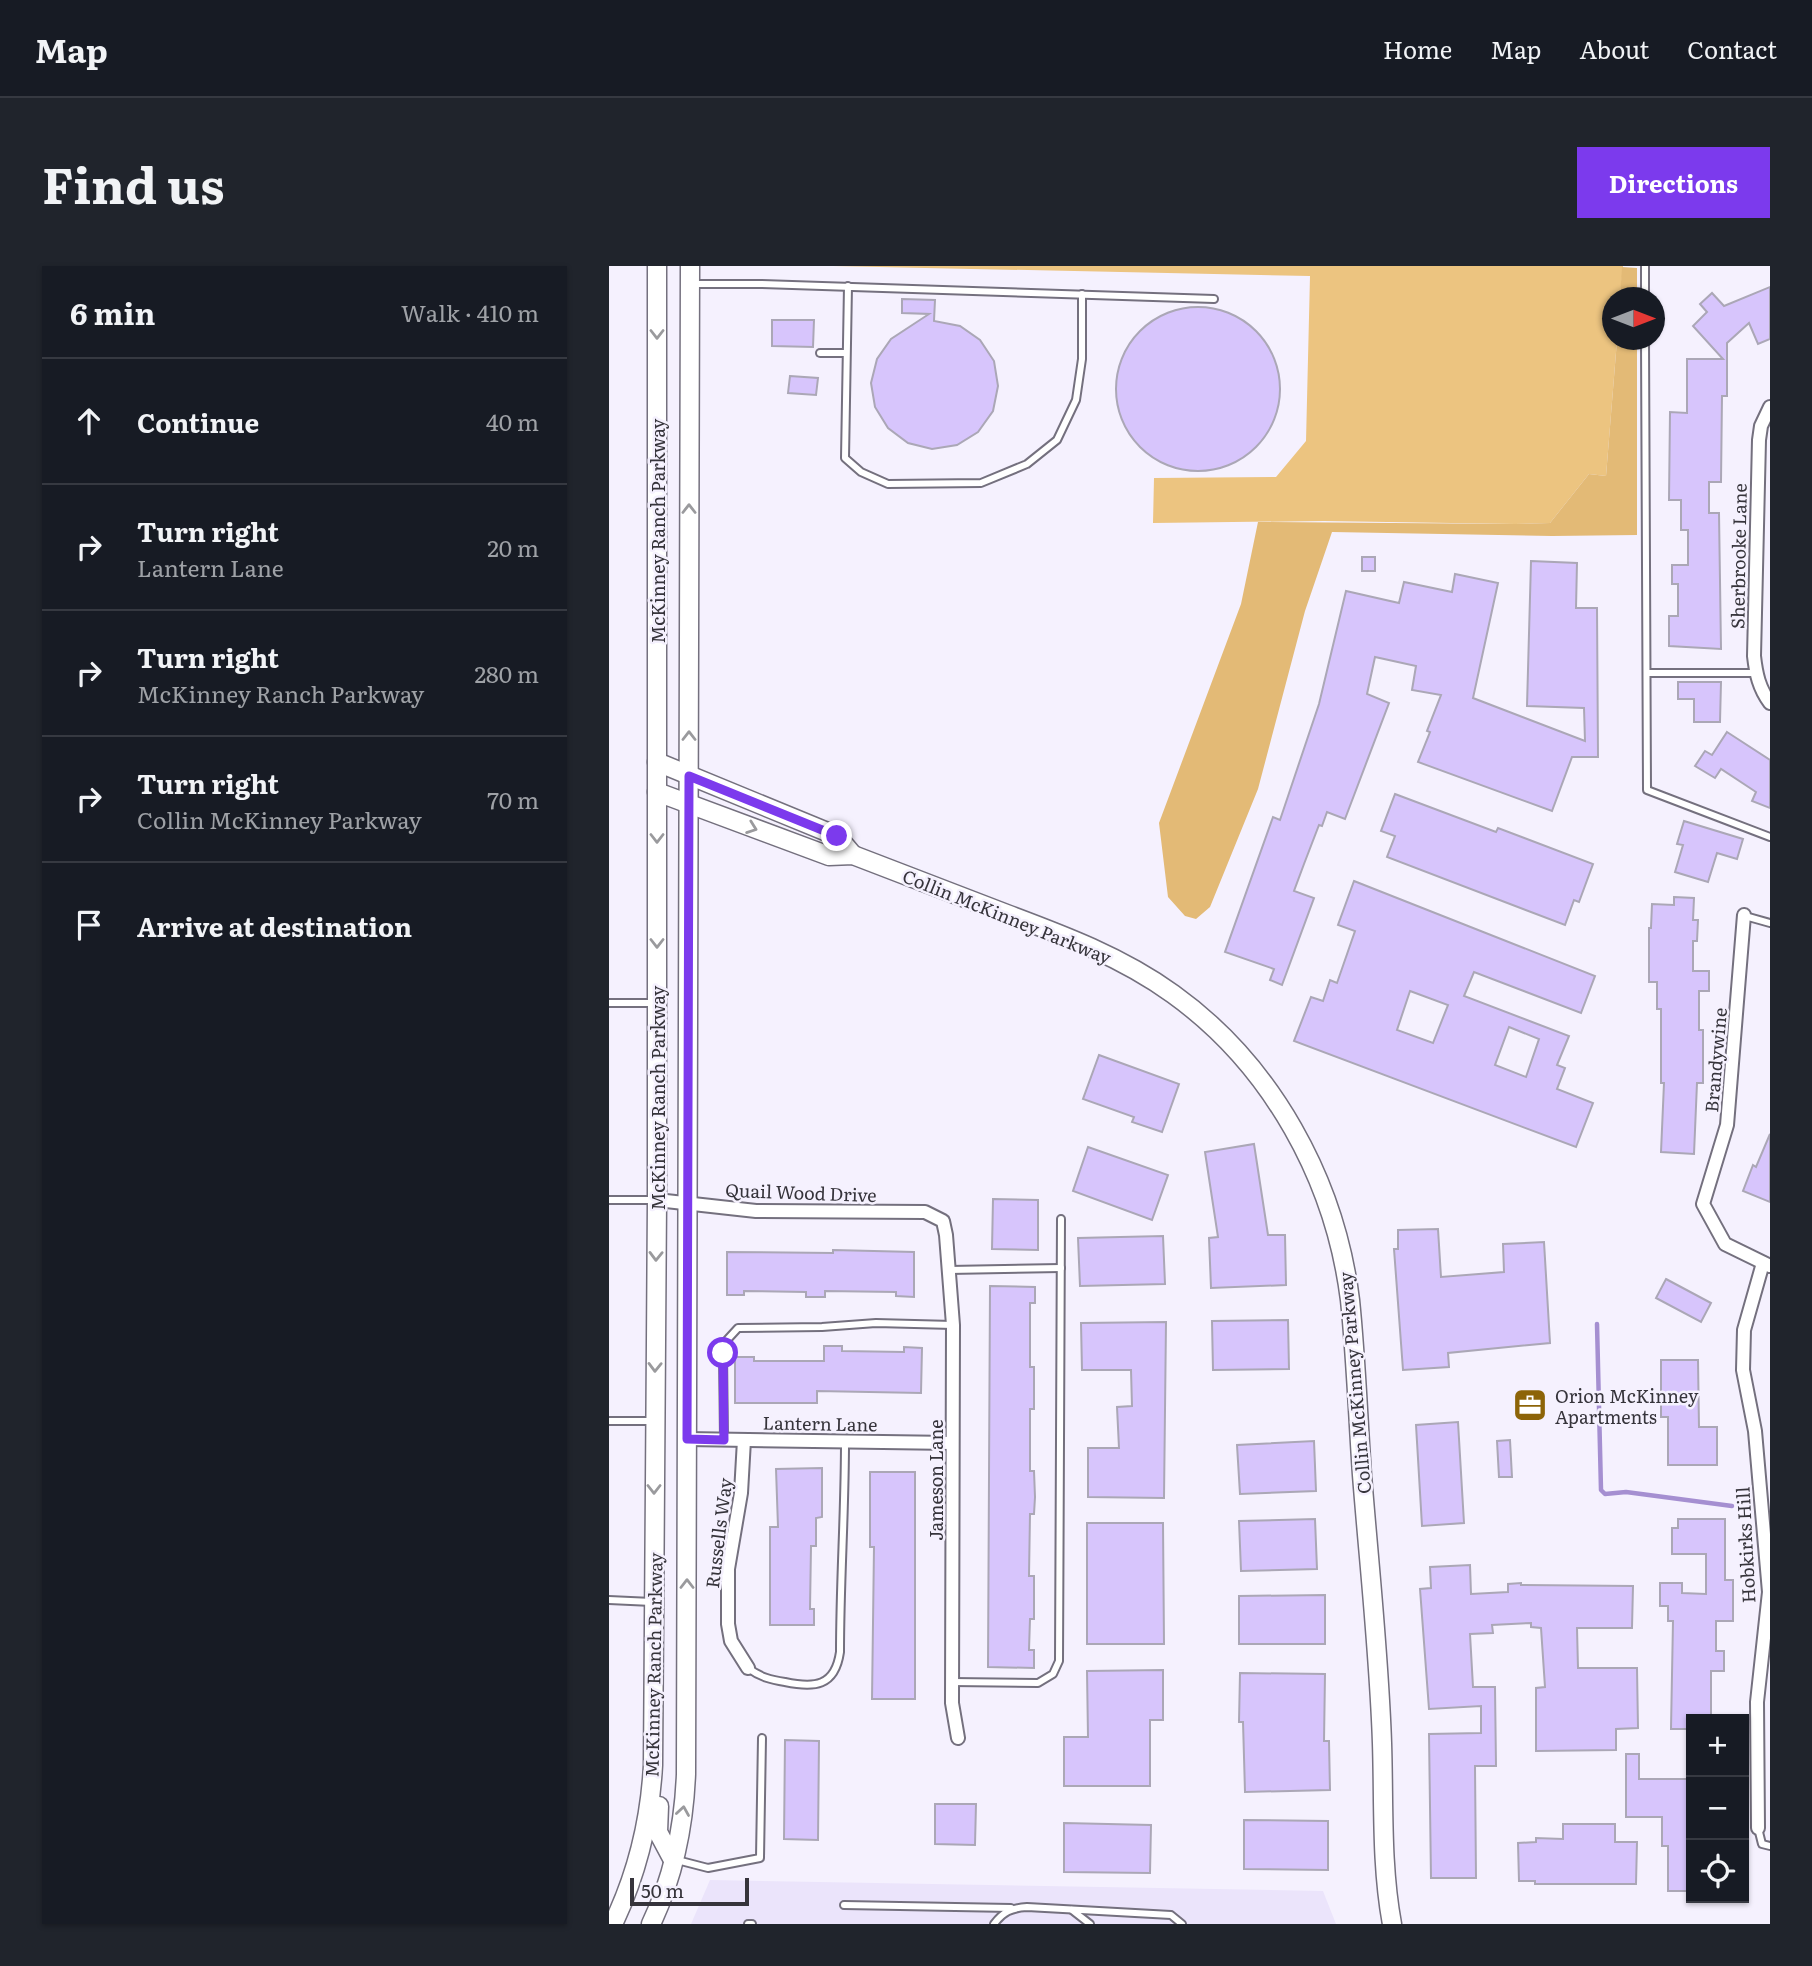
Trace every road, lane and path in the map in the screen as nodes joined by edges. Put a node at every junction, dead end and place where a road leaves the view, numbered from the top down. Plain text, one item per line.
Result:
1 (657, 266) edge
2 (1645, 266) edge
3 (690, 275) edge
4 (848, 286) junction
5 (1645, 287) edge
6 (1082, 294) junction
7 (1214, 299) dead end
8 (1645, 350) edge
9 (820, 353) dead end
10 (846, 353) junction
11 (1770, 407) edge
12 (1647, 673) junction
13 (1756, 673) junction
14 (1770, 703) edge
15 (657, 762) junction
16 (689, 776) junction
17 (657, 792) junction
18 (688, 804) junction
19 (1770, 837) edge
20 (853, 855) junction
21 (1744, 915) joint
22 (1770, 923) edge
23 (609, 1003) edge
24 (657, 1003) junction
25 (609, 1200) edge
26 (657, 1200) junction
27 (687, 1203) junction
28 (1061, 1219) dead end
29 (943, 1221) joint
30 (1767, 1265) edge
31 (1061, 1268) junction
32 (949, 1270) junction
33 (953, 1325) junction
34 (609, 1421) edge
35 (655, 1421) junction
36 (687, 1439) junction
37 (724, 1440) junction
38 (744, 1440) junction
39 (845, 1440) junction
40 (952, 1443) junction
41 (609, 1600) edge
42 (654, 1602) junction
43 (1766, 1657) edge
44 (748, 1668) joint
45 (952, 1682) junction
46 (762, 1738) dead end
47 (958, 1738) dead end
48 (653, 1765) junction
49 (1758, 1828) joint
50 (645, 1830) junction
51 (1770, 1846) edge
52 (673, 1860) junction
53 (844, 1905) dead end
54 (1013, 1908) junction
55 (1071, 1909) junction
56 (613, 1924) edge
57 (651, 1924) edge
58 (994, 1924) edge
59 (1090, 1924) edge
60 (1182, 1924) edge
61 (1392, 1924) edge

1 -> 15 main road, McKinney Ranch Parkway
2 - 5 lane
3 - 4 lane
16 -> 3 main road, McKinney Ranch Parkway
4 - 6 lane
4 - 10 lane
6 - 7 lane
6 - 10 lane
8 - 12 lane
9 - 10 lane
11 - 13 street, Sherbrooke Lane
12 - 13 lane
12 - 19 lane
13 - 14 street, Sherbrooke Lane
15 - 16 main road, Collin McKinney Parkway
15 - 17 main road, McKinney Ranch Parkway
16 - 18 main road, McKinney Ranch Parkway
16 - 20 main road, Collin McKinney Parkway
17 - 18 main road, Collin McKinney Parkway
17 -> 24 main road, McKinney Ranch Parkway
18 -> 20 main road, Collin McKinney Parkway
18 - 27 main road, McKinney Ranch Parkway
20 - 61 main road, Collin McKinney Parkway
21 - 22 lane
21 - 30 street, Brandywine
23 - 24 lane
24 - 26 main road, McKinney Ranch Parkway
25 - 26 lane
26 - 27 street, Quail Wood Drive
26 -> 35 main road, McKinney Ranch Parkway
27 - 29 street, Quail Wood Drive
27 - 36 main road, McKinney Ranch Parkway
28 - 31 lane
29 - 32 street, Jameson Lane
30 - 43 street, Hobkirks Hill
31 - 32 lane
31 - 45 lane
32 - 33 street, Jameson Lane
33 - 37 lane
33 - 40 street, Jameson Lane
34 - 35 lane
35 -> 42 main road, McKinney Ranch Parkway
36 - 37 street, Lantern Lane
52 -> 36 main road, McKinney Ranch Parkway
37 - 38 street, Lantern Lane
38 - 39 street, Lantern Lane
38 - 44 street, Russells Way
39 - 40 street, Lantern Lane
39 - 44 lane
40 - 45 street, Jameson Lane
41 - 42 lane
42 - 48 main road, McKinney Ranch Parkway
43 - 49 street, Hobkirks Hill
45 - 47 street, Jameson Lane
46 - 52 lane
48 - 50 main road, McKinney Ranch Parkway
48 - 52 main road
49 - 51 lane
50 - 52 lane
50 - 56 main road, McKinney Ranch Parkway
52 - 57 main road, McKinney Ranch Parkway
53 - 54 lane
54 - 55 lane
54 - 58 lane
55 - 59 lane
55 - 60 lane

